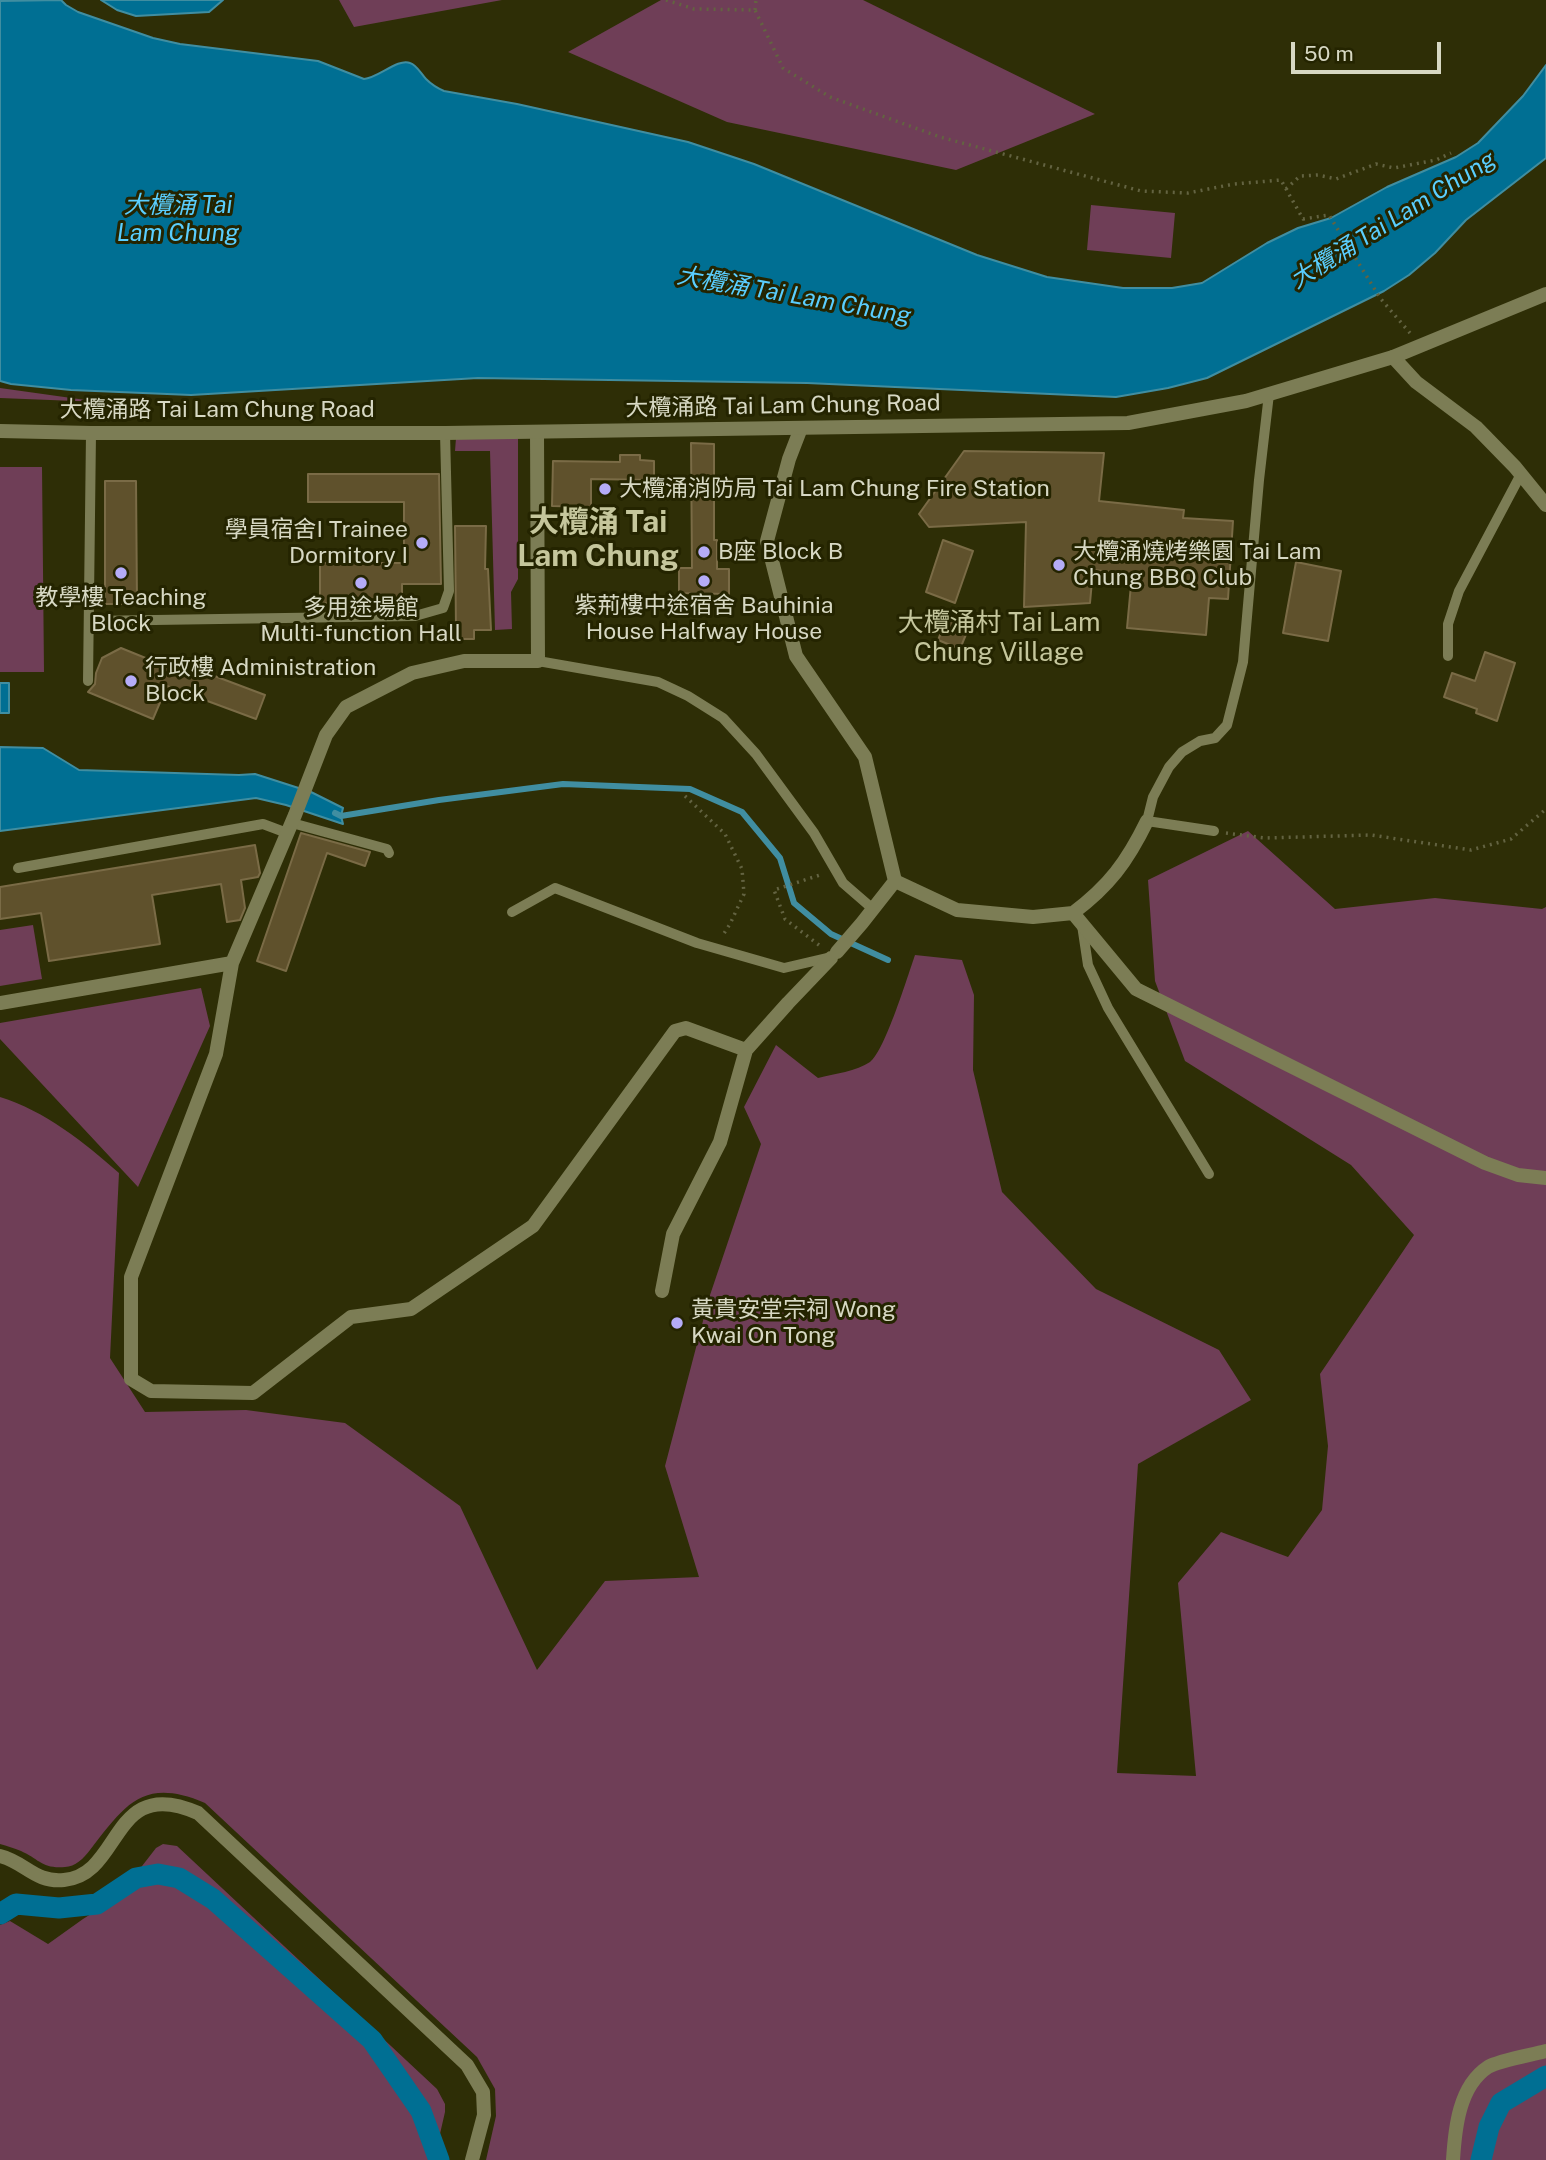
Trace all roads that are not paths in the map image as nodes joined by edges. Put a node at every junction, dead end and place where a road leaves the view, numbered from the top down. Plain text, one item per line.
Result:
1 (1546, 294) edge
2 (1393, 357) junction
3 (1269, 394) junction
4 (802, 428) junction
5 (0, 431) edge
6 (537, 432) junction
7 (90, 433) junction
8 (445, 433) junction
9 (1521, 474) junction
10 (1546, 505) edge
11 (89, 621) junction
12 (1448, 656) dead end
13 (538, 661) junction
14 (88, 681) dead end
15 (1147, 821) junction
16 (291, 823) junction
17 (1214, 831) road end
18 (389, 853) dead end
19 (18, 868) dead end
20 (895, 881) junction
21 (873, 909) junction
22 (512, 912) dead end
23 (1077, 918) junction
24 (831, 956) junction
25 (232, 963) junction
26 (0, 1003) edge
27 (746, 1050) junction
28 (1209, 1174) dead end
29 (1546, 1178) edge
30 (662, 1291) dead end
31 (0, 1856) edge
32 (1546, 2051) edge
33 (472, 2160) edge
34 (1452, 2160) edge

1 - 2 street, 大欖涌路 Tai Lam Chung Road
2 - 3 street, 大欖涌路 Tai Lam Chung Road
2 - 9 street
3 - 4 street, 大欖涌路 Tai Lam Chung Road
3 - 15 lane
4 - 6 street, 大欖涌路 Tai Lam Chung Road
4 - 20 street
5 - 7 street, 大欖涌路 Tai Lam Chung Road
6 - 8 street, 大欖涌路 Tai Lam Chung Road
6 - 13 street
7 - 8 street, 大欖涌路 Tai Lam Chung Road
7 - 11 lane
8 - 11 lane
9 - 10 street
9 - 12 lane
11 - 14 lane
13 - 16 street
13 - 21 lane
15 - 17 lane
15 - 23 street
16 - 18 lane
16 - 19 lane
16 - 25 street
20 - 21 street
20 - 23 street
21 - 24 street
22 - 24 lane
23 - 28 lane
23 - 29 street
24 - 27 street
25 - 26 street
25 - 27 street
27 - 30 street
31 - 33 street
32 - 34 street

